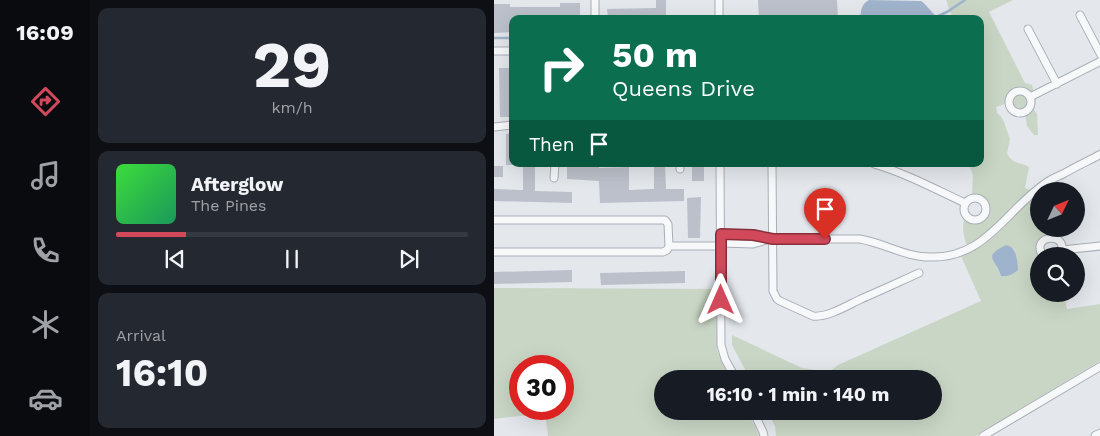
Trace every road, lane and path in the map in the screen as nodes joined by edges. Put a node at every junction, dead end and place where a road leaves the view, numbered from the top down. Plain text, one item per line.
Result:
1 (594, 0) edge
2 (719, 0) edge
3 (594, 15) edge
4 (719, 15) edge
5 (1080, 15) dead end
6 (1028, 29) dead end
7 (494, 51) edge
8 (509, 51) edge
9 (1100, 55) edge
10 (1100, 61) edge
11 (1057, 84) junction
12 (1030, 97) dead end
13 (509, 125) edge
14 (494, 126) edge
15 (1100, 154) edge
16 (555, 167) edge
17 (720, 167) edge
18 (772, 167) edge
19 (882, 167) edge
20 (554, 178) dead end
21 (966, 203) dead end
22 (494, 220) edge
23 (721, 234) junction
24 (773, 239) junction
25 (721, 244) junction
26 (669, 246) junction
27 (1100, 246) edge
28 (1041, 247) edge
29 (1062, 247) edge
30 (1085, 249) edge
31 (494, 252) edge
32 (919, 273) dead end
33 (1100, 366) edge
34 (731, 370) edge
35 (758, 420) edge
36 (1100, 434) edge
37 (764, 436) edge
38 (984, 436) edge
39 (1096, 436) edge

1 - 3 street
2 - 4 street
5 - 9 street
6 - 11 street
7 - 8 street
10 - 11 street
11 - 12 street
13 - 14 street
15 - 24 street
16 - 20 street
17 - 23 street
18 - 24 street
19 - 21 street
22 - 26 street
23 - 24 street
23 - 25 street
24 - 25 street
24 - 32 street
25 - 26 street
25 - 34 street
26 - 31 street
27 - 30 street
28 - 29 street
33 - 38 street
35 - 37 street
36 - 39 street

